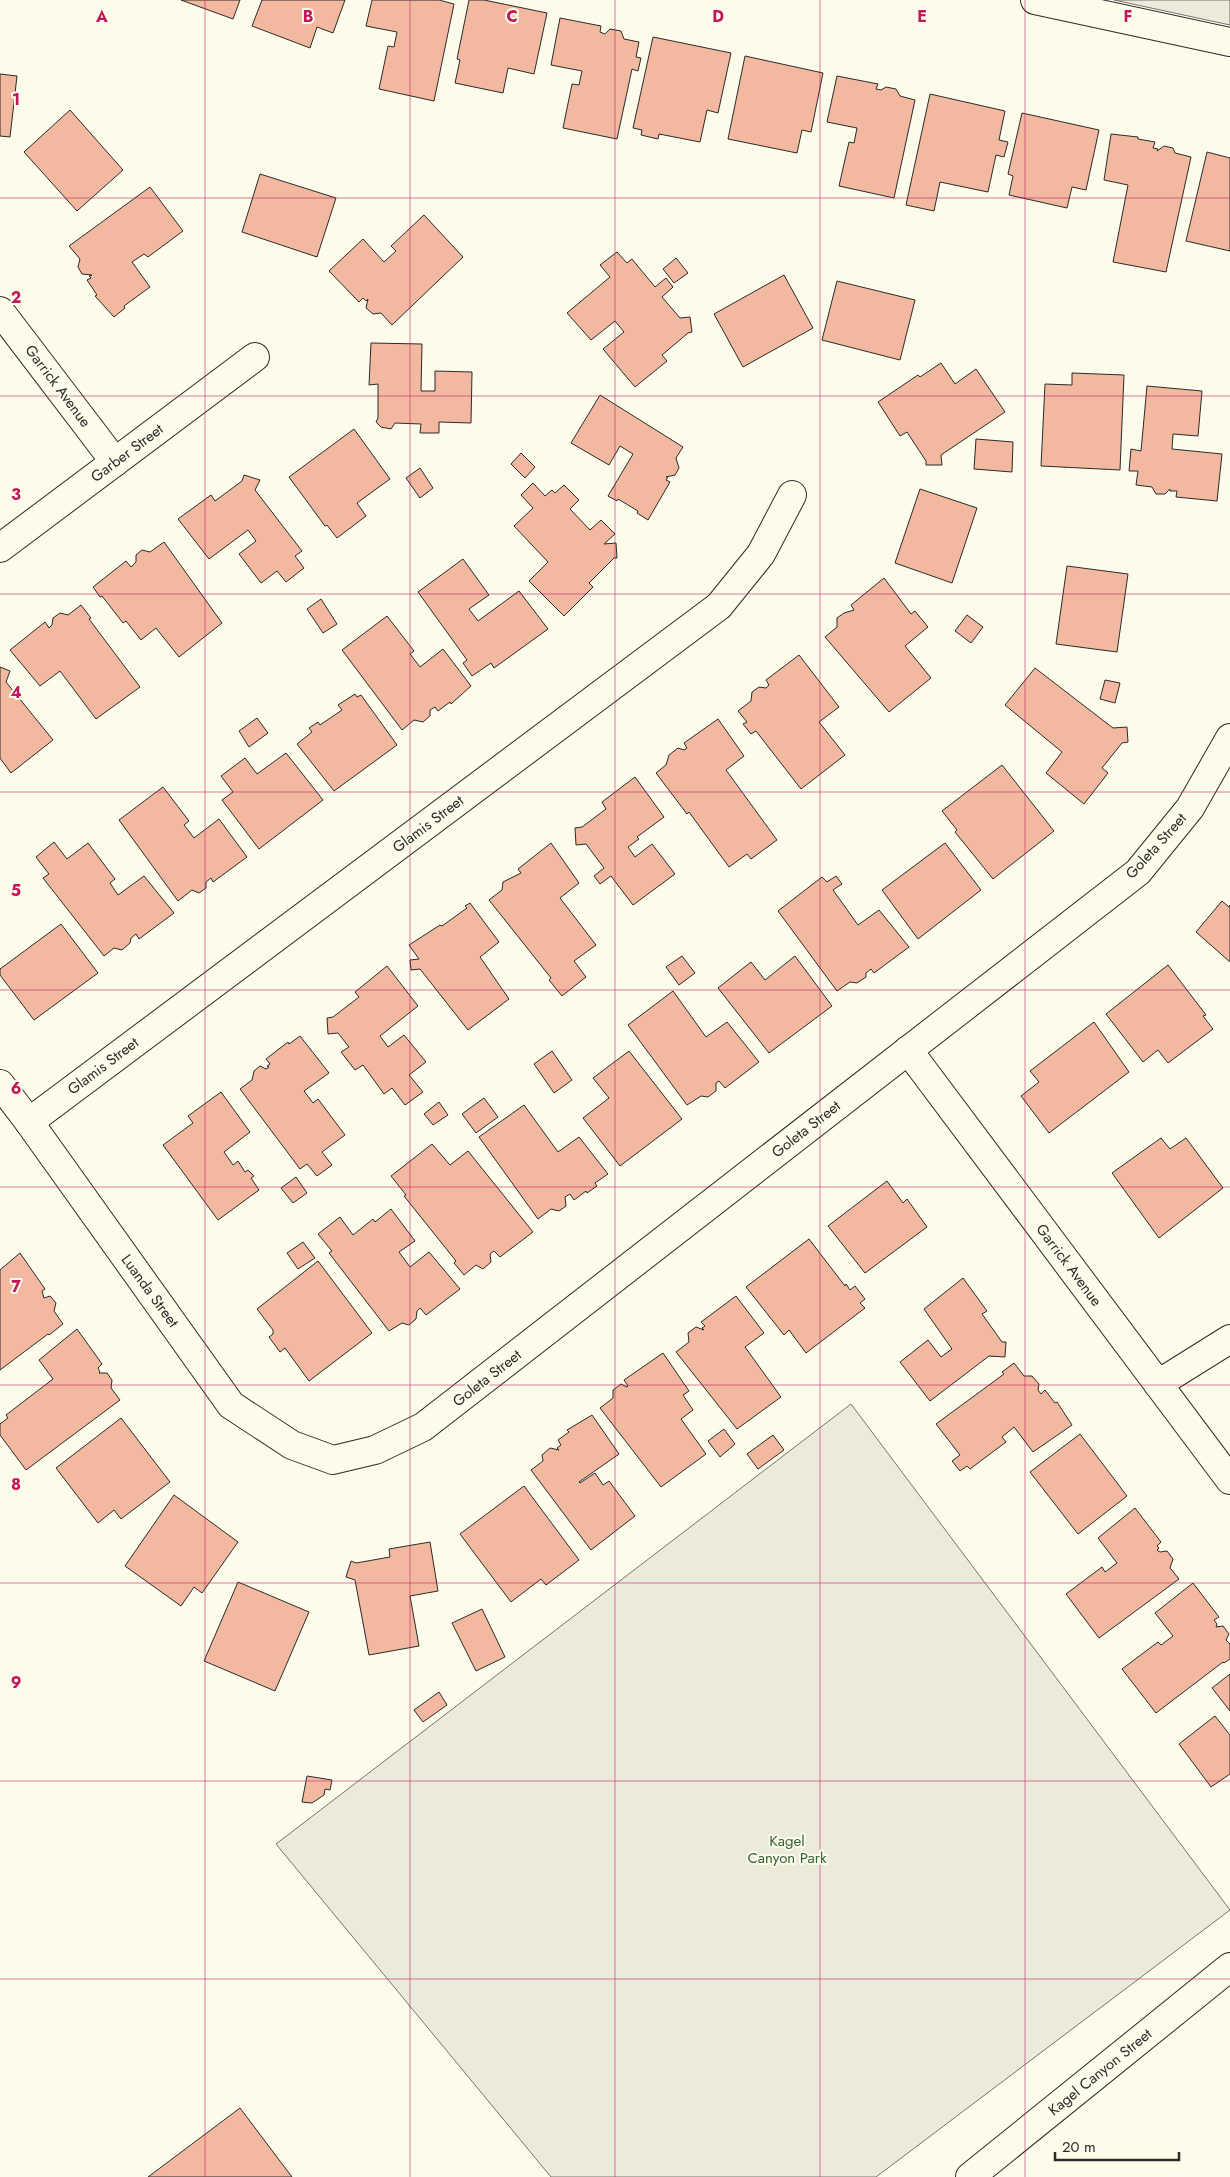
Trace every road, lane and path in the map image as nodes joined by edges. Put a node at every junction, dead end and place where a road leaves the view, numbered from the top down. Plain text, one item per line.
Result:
1 (1035, 0) edge
2 (1230, 42) edge
3 (0, 310) edge
4 (254, 357) dead end
5 (115, 462) junction
6 (792, 495) dead end
7 (0, 548) edge
8 (1230, 738) edge
9 (908, 1050) junction
10 (0, 1084) edge
11 (29, 1122) junction
12 (1230, 1339) edge
13 (1158, 1384) junction
14 (333, 1460) joint
15 (1230, 1480) edge
16 (1230, 1967) edge
17 (970, 2177) edge

1 - 2 street
3 - 5 street, Garrick Avenue
4 - 5 street, Garber Street
5 - 7 street, Garber Street
6 - 11 street, Glamis Street
8 - 9 street, Goleta Street
9 - 13 street, Garrick Avenue
9 - 14 street, Goleta Street
10 - 11 street, Luanda Street
11 - 14 street, Luanda Street
12 - 13 street
13 - 15 street, Garrick Avenue
16 - 17 street, Kagel Canyon Street

